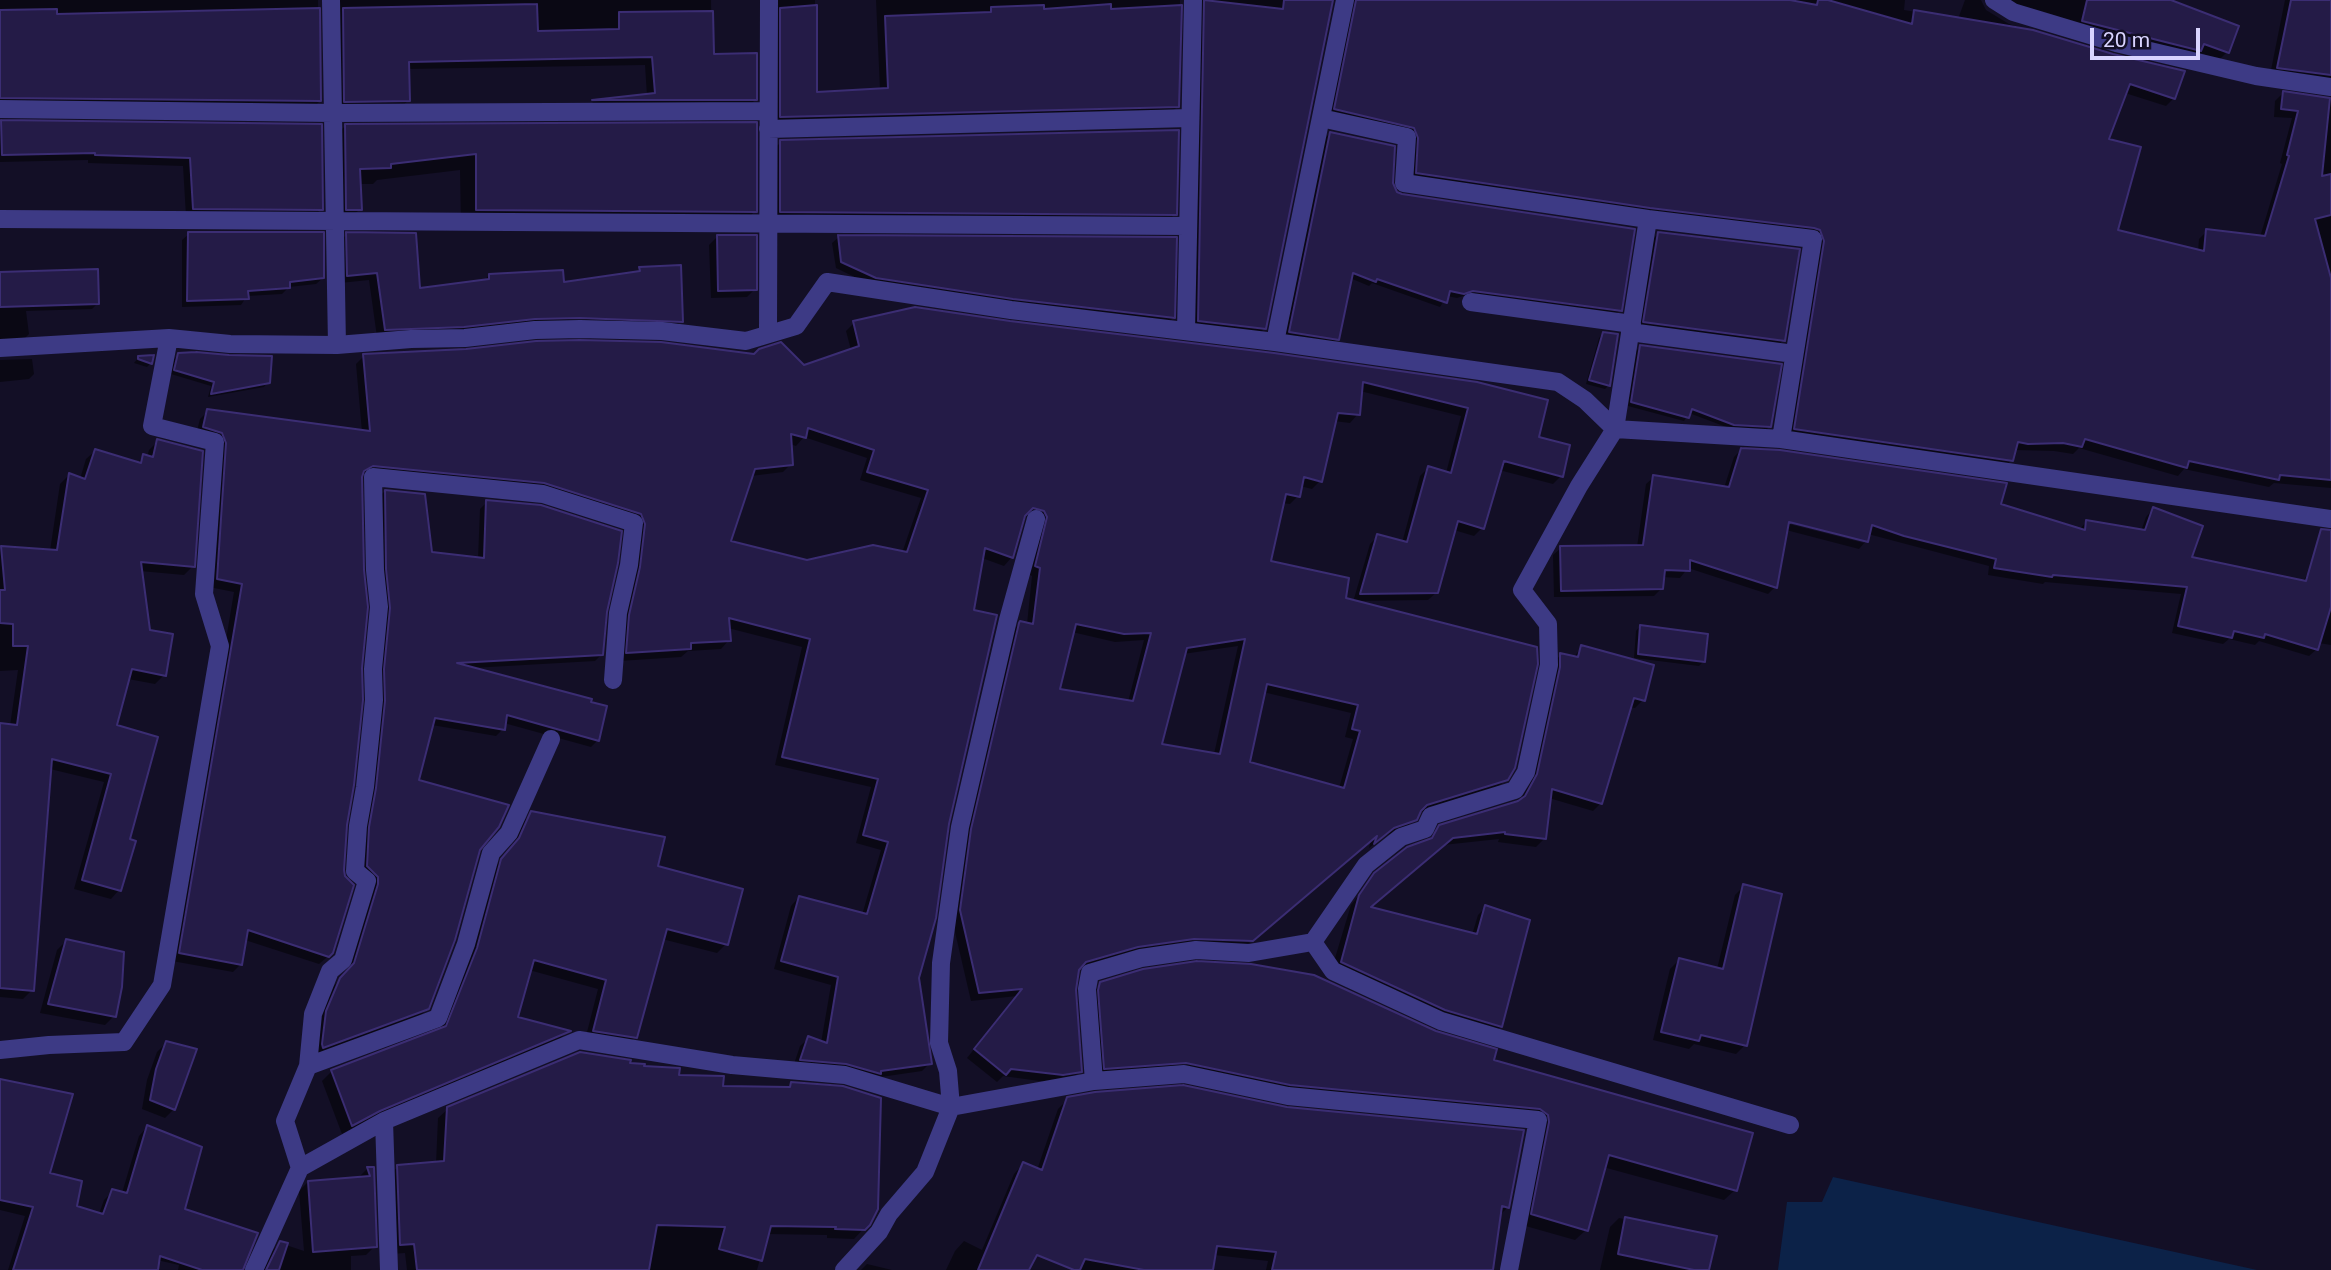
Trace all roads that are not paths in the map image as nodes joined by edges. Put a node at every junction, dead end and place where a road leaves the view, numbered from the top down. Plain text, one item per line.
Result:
1 (331, 0) edge
2 (769, 0) edge
3 (1193, 0) edge
4 (1345, 0) edge
5 (1994, 0) edge
6 (2331, 87) edge
7 (0, 109) edge
8 (333, 113) junction
9 (1190, 118) junction
10 (1321, 118) junction
11 (768, 120) junction
12 (0, 219) edge
13 (1648, 219) junction
14 (335, 221) junction
15 (768, 224) junction
16 (1188, 226) junction
17 (1471, 302) dead end
18 (1631, 328) junction
19 (1186, 331) junction
20 (768, 334) junction
21 (169, 338) junction
22 (1275, 342) junction
23 (337, 345) junction
24 (0, 348) edge
25 (1794, 354) junction
26 (1615, 429) junction
27 (1781, 439) junction
28 (1036, 519) dead end
29 (2331, 519) edge
30 (613, 680) dead end
31 (551, 739) dead end
32 (1313, 942) junction
33 (0, 1051) edge
34 (308, 1066) junction
35 (1094, 1081) junction
36 (951, 1107) junction
37 (384, 1121) junction
38 (1790, 1125) dead end
39 (300, 1168) junction
40 (254, 1270) edge
41 (389, 1270) edge
42 (844, 1270) edge
43 (1509, 1270) edge

1 - 8 street
2 - 11 street
3 - 9 street
4 - 10 street
5 - 6 street
7 - 8 street
8 - 11 street
8 - 14 street
9 - 11 street
9 - 16 street
10 - 13 street
10 - 22 street
11 - 15 street
12 - 14 street
13 - 18 street
13 - 25 street
14 - 15 street
14 - 23 street
15 - 16 street
15 - 20 street
16 - 19 street
17 - 18 street
18 - 25 street
18 - 26 street
19 - 20 street
19 - 22 street
20 - 23 street
21 - 23 street
21 - 24 street
21 - 33 street
22 - 26 street
25 - 27 street
26 - 27 street
26 - 32 street
27 - 29 street
28 - 36 street
30 - 34 street
31 - 34 street
32 - 35 street
32 - 38 street
34 - 39 street
35 - 36 street
35 - 43 street
36 - 37 street
36 - 42 street
37 - 39 street
37 - 41 street
39 - 40 street

